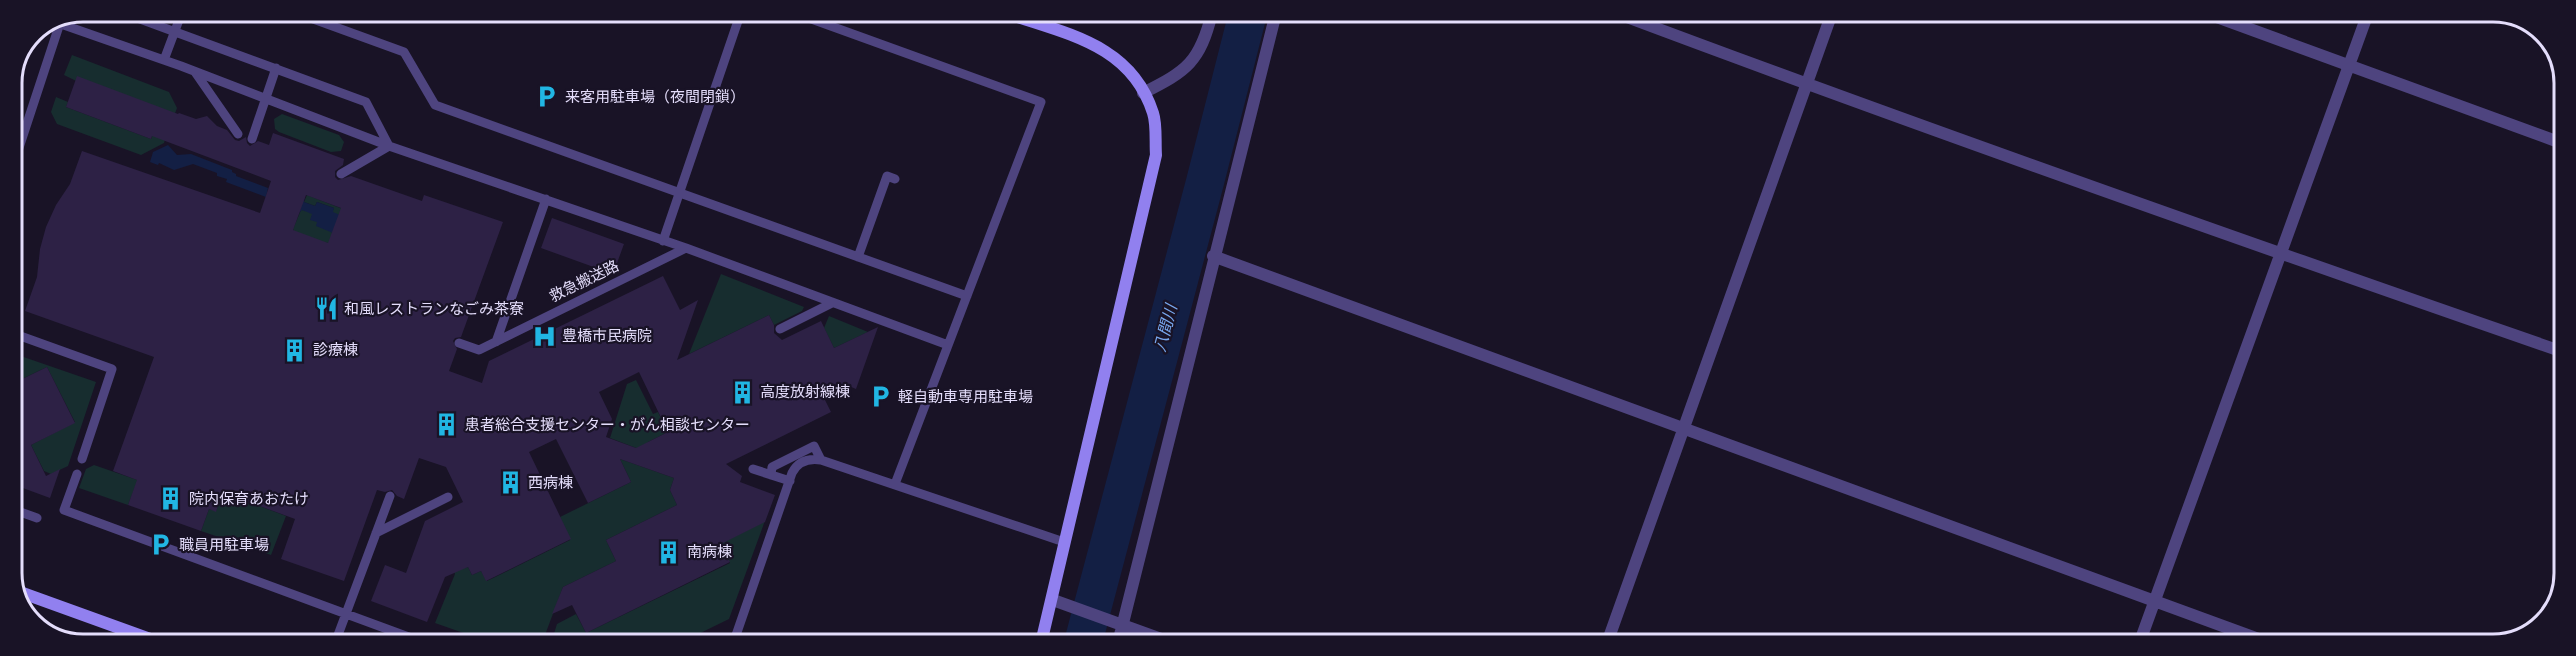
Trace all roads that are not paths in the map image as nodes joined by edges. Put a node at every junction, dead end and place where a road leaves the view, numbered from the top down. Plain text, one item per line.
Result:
1 (148, 22) edge
2 (178, 22) edge
3 (322, 22) edge
4 (738, 22) edge
5 (820, 22) edge
6 (1032, 22) edge
7 (1210, 22) edge
8 (1274, 22) edge
9 (1640, 22) edge
10 (1829, 22) edge
11 (2230, 22) edge
12 (2364, 22) edge
13 (66, 25) edge
14 (57, 29) edge
15 (175, 32) junction
16 (164, 60) junction
17 (2349, 66) junction
18 (276, 68) junction
19 (194, 71) junction
20 (1806, 84) junction
21 (1143, 93) junction
22 (265, 99) junction
23 (238, 134) dead end
24 (22, 138) edge
25 (252, 139) dead end
26 (2553, 140) edge
27 (389, 146) junction
28 (341, 174) dead end
29 (895, 179) dead end
30 (679, 193) junction
31 (546, 200) junction
32 (663, 241) junction
33 (686, 248) junction
34 (2280, 254) junction
35 (1213, 256) junction
36 (858, 257) junction
37 (967, 296) junction
38 (832, 303) junction
39 (780, 329) dead end
40 (23, 337) edge
41 (496, 342) junction
42 (459, 343) dead end
43 (948, 345) junction
44 (2554, 349) edge
45 (1683, 428) junction
46 (82, 459) dead end
47 (821, 460) junction
48 (753, 469) dead end
49 (77, 474) dead end
50 (771, 475) junction
51 (790, 481) junction
52 (895, 484) junction
53 (390, 496) dead end
54 (448, 497) dead end
55 (23, 513) edge
56 (37, 518) dead end
57 (376, 533) junction
58 (1064, 542) junction
59 (27, 594) edge
60 (1053, 600) junction
61 (2154, 602) junction
62 (345, 613) junction
63 (1118, 623) junction
64 (137, 634) edge
65 (338, 634) edge
66 (401, 634) edge
67 (736, 634) edge
68 (1044, 634) edge
69 (1118, 634) edge
70 (1148, 634) edge
71 (1611, 634) edge
72 (2143, 634) edge
73 (2244, 634) edge

1 - 15 lane
2 - 15 lane
3 - 30 lane
4 - 30 lane
5 - 37 lane
6 - 21 street
7 - 21 street
8 - 35 street
9 - 20 street
10 - 20 street
11 - 17 street
12 - 17 street
13 - 16 lane
14 - 24 lane
15 - 16 lane
15 - 18 lane
16 - 19 lane
17 - 26 street
17 - 34 street
18 - 22 lane
18 - 27 lane
19 - 22 lane
19 - 23 lane
20 - 34 street
20 - 45 street
21 - 58 street
22 - 25 lane
22 - 27 lane
27 - 28 lane
27 - 31 lane
29 - 36 lane
30 - 32 lane
30 - 36 lane
31 - 32 lane
31 - 41 lane
32 - 33 lane
33 - 38 lane
33 - 41 lane, 救急搬送路
34 - 44 street
34 - 61 street
35 - 45 street
35 - 63 street
36 - 37 lane
37 - 43 lane
38 - 39 lane
38 - 43 lane
40 - 46 lane
41 - 42 lane, 救急搬送路
43 - 52 lane
45 - 61 street
45 - 71 street
47 - 50 lane
47 - 51 lane
47 - 52 lane
48 - 50 lane
49 - 62 lane
50 - 51 lane
51 - 67 lane
52 - 58 lane
53 - 57 lane
54 - 57 lane
55 - 56 lane
57 - 62 lane
58 - 60 street
59 - 64 street
60 - 63 street
60 - 68 street
61 - 72 street
61 - 73 street
62 - 65 lane
62 - 66 lane
63 - 69 street
63 - 70 street

